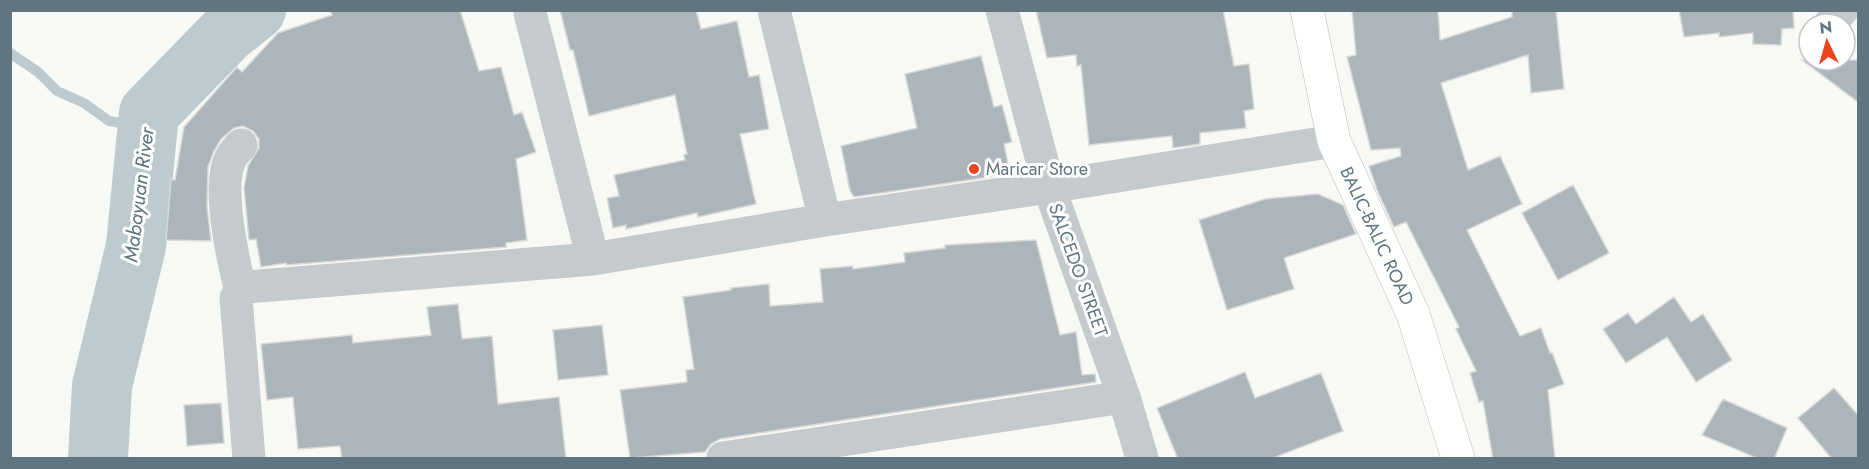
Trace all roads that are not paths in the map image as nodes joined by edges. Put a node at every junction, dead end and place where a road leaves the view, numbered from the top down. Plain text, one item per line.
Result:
1 (774, 10) edge
2 (1002, 10) edge
3 (1307, 10) edge
4 (530, 12) dead end
5 (1334, 141) junction
6 (241, 145) dead end
7 (1049, 187) junction
8 (825, 220) junction
9 (593, 259) junction
10 (241, 291) junction
11 (1124, 397) junction
12 (249, 459) edge
13 (723, 459) edge
14 (1142, 459) edge
15 (1458, 459) edge

1 - 8 street
2 - 7 street, SALCEDO STREET
3 - 5 main road, BALIC-BALIC ROAD
4 - 9 street
5 - 7 street
5 - 15 main road, BALIC-BALIC ROAD
6 - 10 street
7 - 8 street
7 - 11 street, SALCEDO STREET
8 - 9 street
9 - 10 street
10 - 12 street
11 - 13 street
11 - 14 street, SALCEDO STREET

